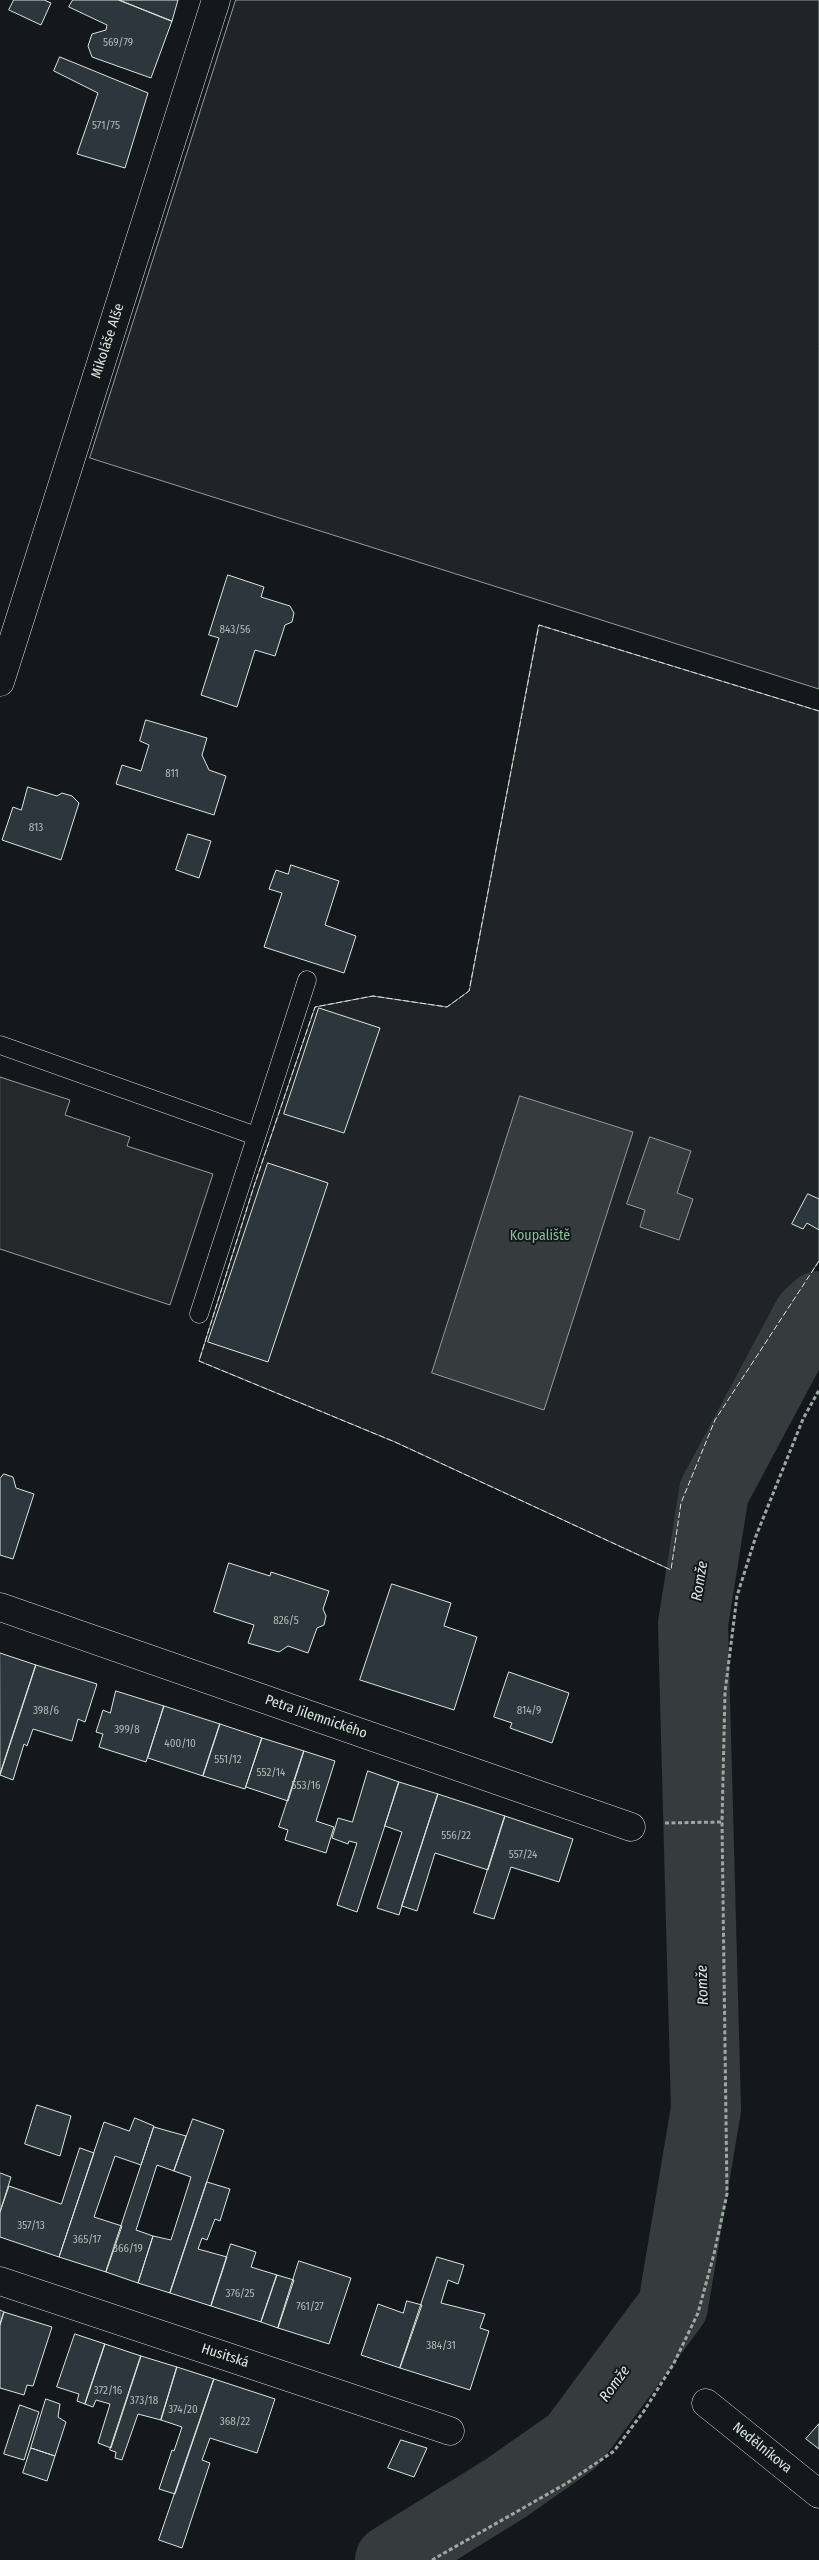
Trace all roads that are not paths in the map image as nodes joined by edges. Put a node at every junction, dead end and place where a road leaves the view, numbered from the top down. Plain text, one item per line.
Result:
1 (216, 0) edge
2 (0, 682) edge
3 (307, 980) dead end
4 (0, 1045) edge
5 (256, 1136) junction
6 (199, 1314) dead end
7 (0, 1607) edge
8 (632, 1828) dead end
9 (0, 2281) edge
10 (706, 2403) dead end
11 (450, 2431) dead end
12 (819, 2494) edge

1 - 2 street, Mikoláše Alše
3 - 5 lane
4 - 5 lane
5 - 6 lane
7 - 8 street, Petra Jilemnického
9 - 11 street, Husitská
10 - 12 street, Nedělníkova

